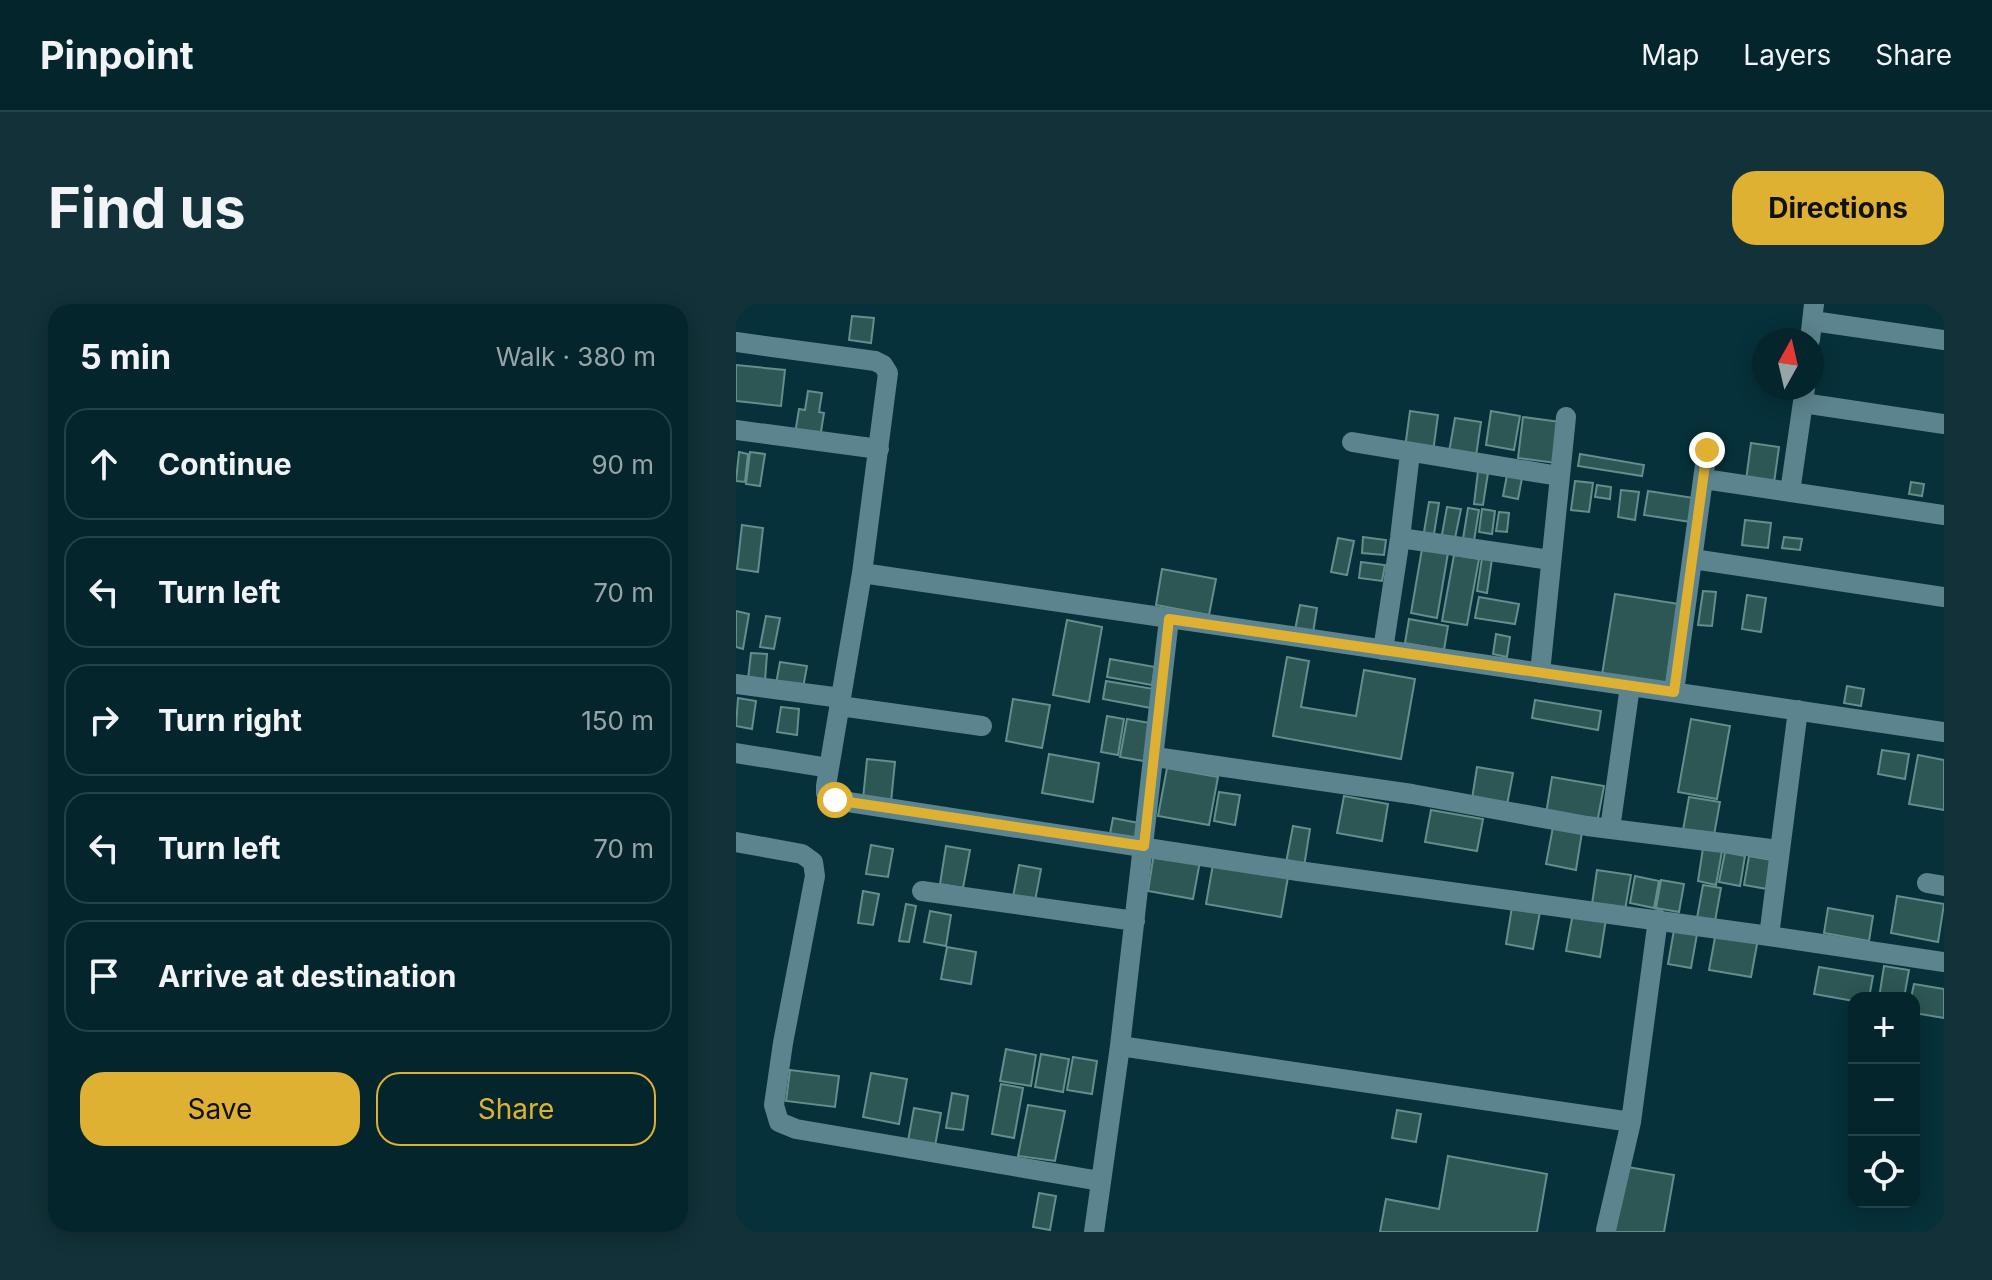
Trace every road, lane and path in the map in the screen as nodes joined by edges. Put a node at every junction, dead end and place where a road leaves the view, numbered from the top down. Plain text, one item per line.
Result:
1 (1812, 322) edge
2 (1944, 340) edge
3 (736, 342) edge
4 (1824, 399) edge
5 (1803, 400) edge
6 (1566, 417) dead end
7 (1944, 424) edge
8 (736, 430) edge
9 (1352, 442) dead end
10 (879, 449) junction
11 (1707, 450) dead end
12 (1410, 453) junction
13 (1559, 476) junction
14 (1704, 479) junction
15 (1790, 492) junction
16 (1944, 515) edge
17 (1400, 538) junction
18 (1693, 559) junction
19 (1550, 560) junction
20 (862, 573) junction
21 (1944, 597) edge
22 (1169, 619) junction
23 (1383, 650) junction
24 (1540, 673) junction
25 (736, 684) edge
26 (1630, 686) junction
27 (1674, 692) junction
28 (840, 702) junction
29 (1798, 710) junction
30 (982, 726) dead end
31 (1944, 732) edge
32 (736, 753) edge
33 (1155, 757) junction
34 (829, 768) junction
35 (1610, 829) junction
36 (736, 842) edge
37 (1144, 846) junction
38 (1779, 850) junction
39 (922, 891) dead end
40 (1658, 919) junction
41 (1135, 921) junction
42 (1769, 936) junction
43 (1944, 962) edge
44 (1120, 1046) junction
45 (1631, 1122) junction
46 (1100, 1181) junction
47 (1606, 1230) dead end
48 (1094, 1232) edge

1 - 2 street
3 - 10 street
4 - 7 street
5 - 15 street
6 - 13 street
8 - 10 street
9 - 12 street
10 - 20 street
11 - 14 street
12 - 13 street
12 - 17 street
13 - 19 street
14 - 15 street
14 - 18 street
15 - 16 street
17 - 19 street
17 - 23 street
18 - 21 street
18 - 27 street
19 - 24 street
20 - 22 street
20 - 28 street
22 - 23 street
22 - 33 street
23 - 24 street
24 - 26 street
25 - 28 street
26 - 27 street
26 - 35 street
27 - 29 street
28 - 30 street
28 - 34 street
29 - 31 street
29 - 38 street
32 - 34 street
33 - 35 street
33 - 37 street
34 - 37 street
35 - 38 street
36 - 46 street
37 - 40 street
37 - 41 street
38 - 42 street
39 - 41 street
40 - 42 street
40 - 45 street
41 - 44 street
42 - 43 street
44 - 45 street
44 - 46 street
45 - 47 street
46 - 48 street

